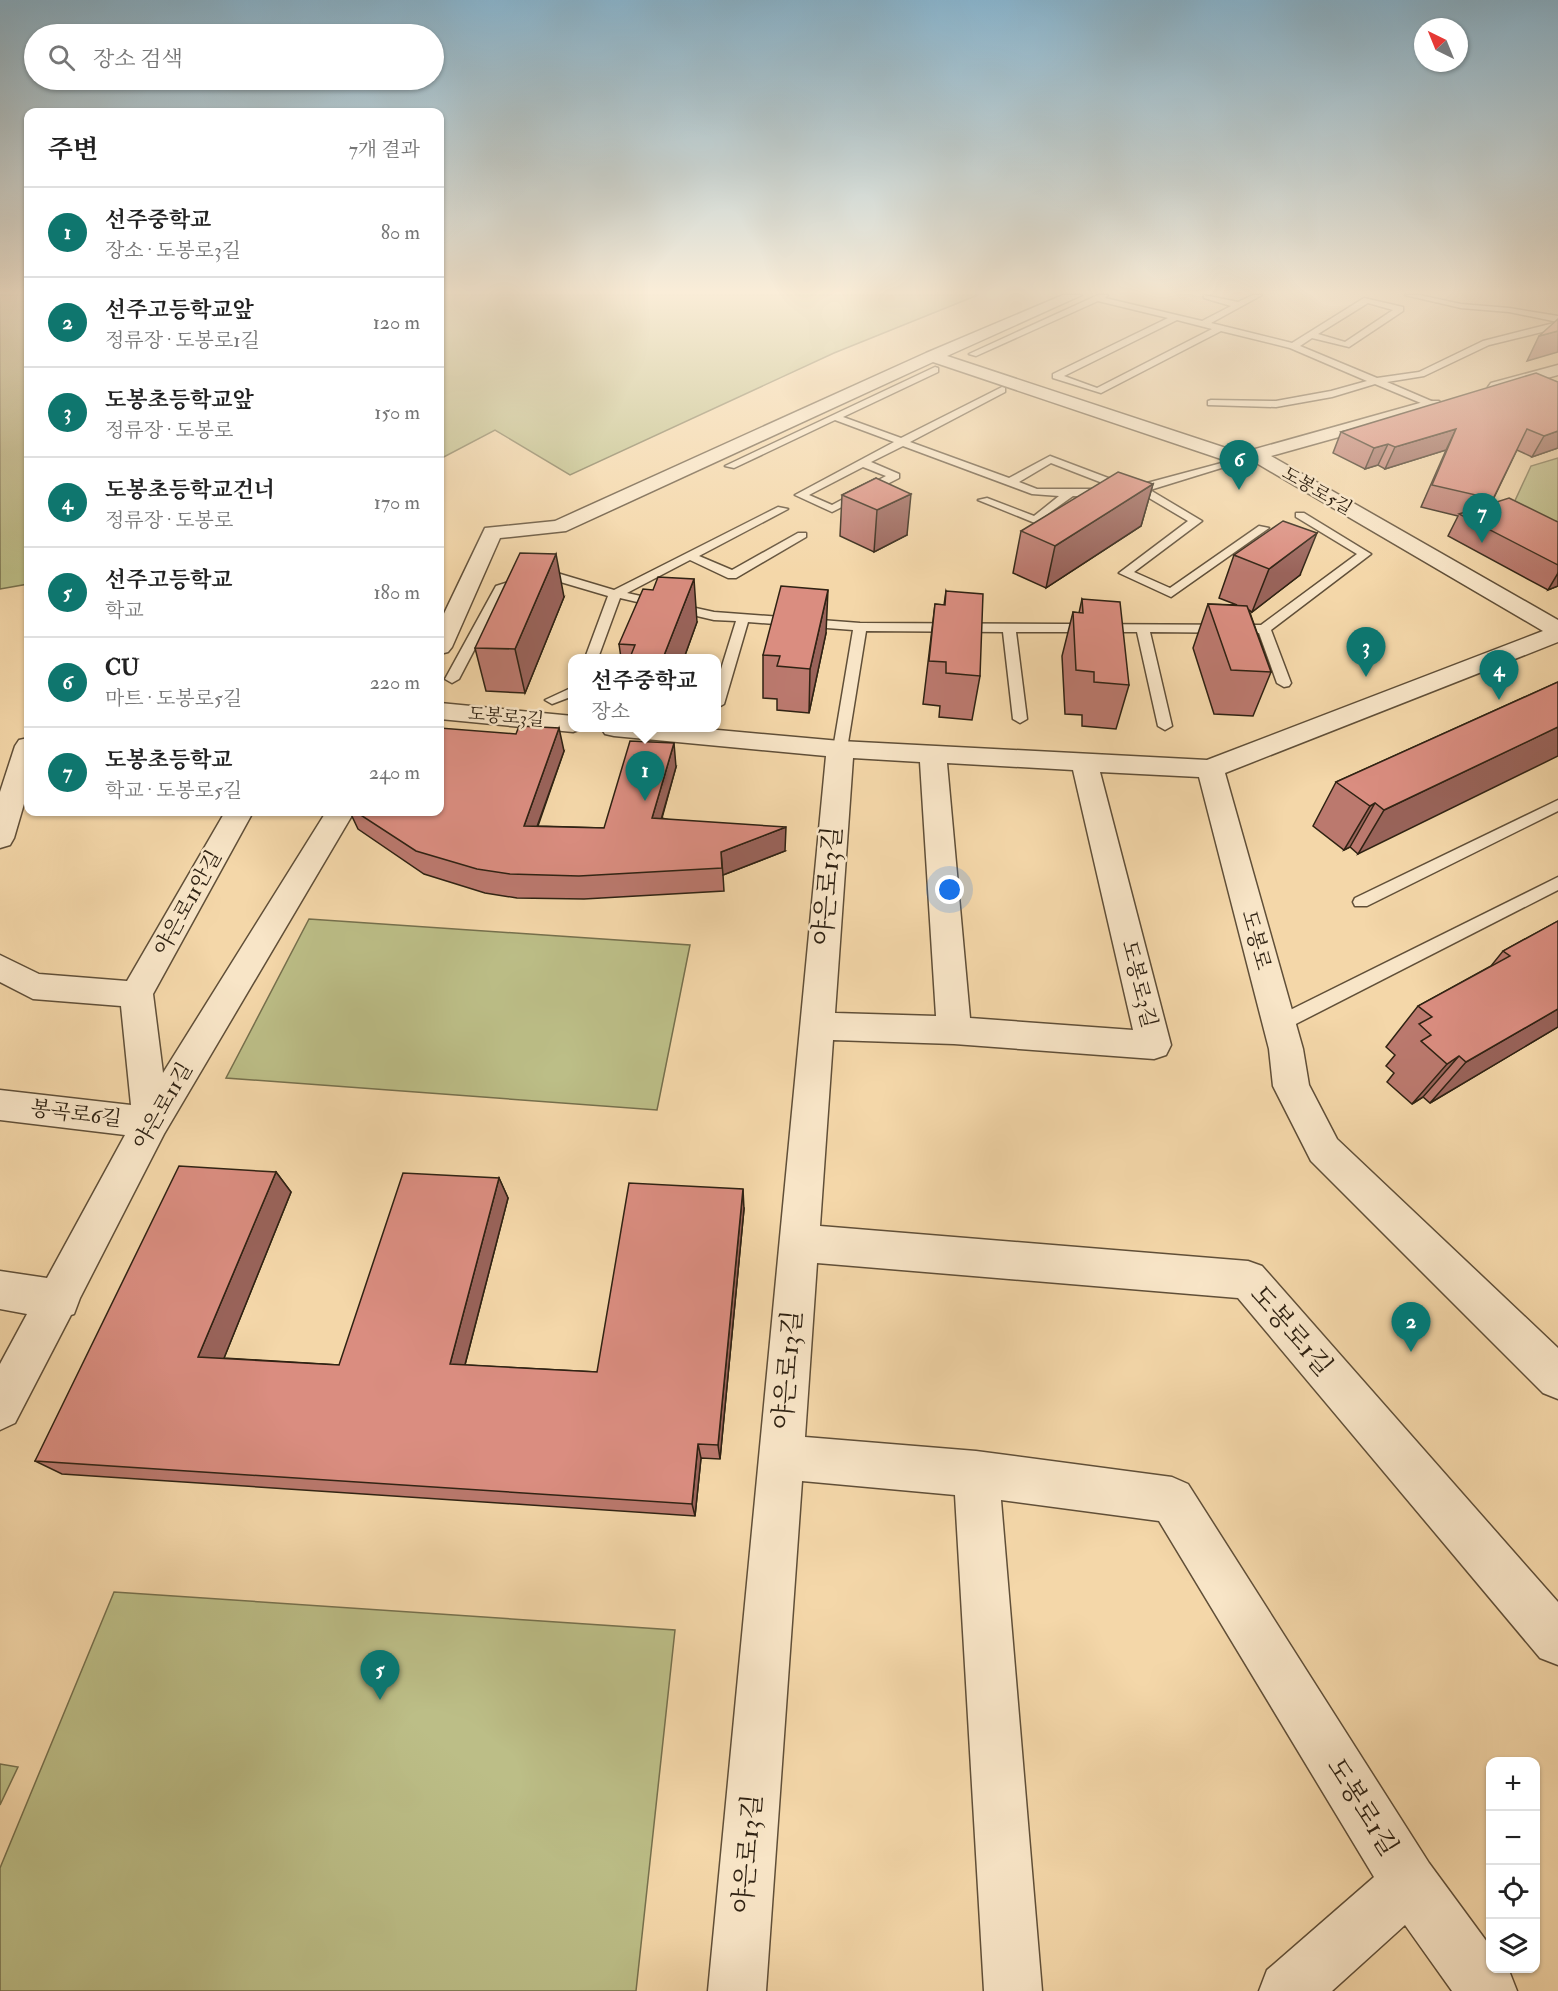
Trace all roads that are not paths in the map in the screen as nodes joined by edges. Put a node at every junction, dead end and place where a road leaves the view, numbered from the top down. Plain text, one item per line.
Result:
1 (883, 388) edge
2 (888, 388) edge
3 (1017, 388) edge
4 (1089, 388) edge
5 (1104, 388) edge
6 (1353, 388) edge
7 (1392, 388) edge
8 (1496, 388) edge
9 (1537, 388) edge
10 (1002, 390) dead end
11 (1477, 393) edge
12 (1549, 393) edge
13 (1455, 399) edge
14 (1211, 403) dead end
15 (1433, 405) junction
16 (835, 417) junction
17 (902, 442) junction
18 (1247, 457) junction
19 (863, 463) junction
20 (730, 466) dead end
21 (1009, 483) junction
22 (1136, 489) junction
23 (1070, 493) junction
24 (983, 500) dead end
25 (782, 509) dead end
26 (1300, 515) dead end
27 (1263, 528) dead end
28 (802, 535) dead end
29 (553, 550) junction
30 (690, 556) junction
31 (615, 594) junction
32 (742, 618) junction
33 (860, 627) junction
34 (1009, 628) junction
35 (1143, 629) junction
36 (1264, 629) junction
37 (1558, 632) edge
38 (444, 636) edge
39 (592, 654) edge
40 (452, 679) dead end
41 (1284, 683) dead end
42 (721, 690) edge
43 (568, 693) edge
44 (552, 700) dead end
45 (444, 711) edge
46 (1020, 719) dead end
47 (568, 724) edge
48 (1165, 726) dead end
49 (657, 732) edge
50 (840, 749) junction
51 (933, 754) junction
52 (24, 759) edge
53 (1085, 764) junction
54 (1210, 769) junction
55 (1558, 805) edge
56 (237, 816) edge
57 (338, 816) edge
58 (0, 838) edge
59 (1558, 884) edge
60 (1360, 902) dead end
61 (0, 967) edge
62 (136, 994) junction
63 (1279, 1024) junction
64 (817, 1026) junction
65 (954, 1030) junction
66 (0, 1105) edge
67 (151, 1123) junction
68 (799, 1242) junction
69 (0, 1290) edge
70 (60, 1300) junction
71 (1558, 1378) edge
72 (0, 1408) edge
73 (781, 1456) junction
74 (976, 1474) junction
75 (1558, 1640) edge
76 (1409, 1883) junction
77 (737, 1991) edge
78 (1013, 1991) edge
79 (1288, 1991) edge
80 (1488, 1991) edge

1 - 29 street
2 - 16 lane
3 - 18 street
4 - 5 lane
6 - 14 lane
7 - 15 lane
8 - 11 street
9 - 12 street
10 - 17 lane
13 - 15 street, 도봉로5길
15 - 18 street, 도봉로5길
16 - 17 lane
16 - 20 lane
17 - 19 lane
17 - 21 lane
18 - 22 lane
18 - 37 street, 도봉로5길
19 - 19 lane
21 - 22 lane
21 - 23 lane
22 - 23 lane
22 - 27 lane
23 - 24 lane
25 - 30 lane
26 - 36 lane
28 - 30 lane
29 - 31 lane
29 - 38 street
29 - 40 lane
30 - 31 lane
31 - 32 lane
31 - 39 lane
32 - 33 lane
32 - 42 lane
33 - 34 lane
33 - 50 lane
34 - 35 lane
34 - 46 lane
35 - 36 lane
35 - 48 lane
36 - 41 lane
37 - 54 street
43 - 44 lane
45 - 47 street, 도봉로3길
49 - 50 street
50 - 51 street
50 - 64 street, 야은로13길
51 - 53 street
51 - 65 street
52 - 58 street
53 - 54 street
53 - 65 street, 도봉로3길
54 - 63 street, 도봉로
55 - 60 lane
56 - 62 street, 야은로11안길
57 - 67 street, 야은로11길
59 - 63 lane
61 - 62 street
62 - 67 street
63 - 71 street, 도봉로
64 - 65 street, 도봉로3길
64 - 68 street, 야은로13길
66 - 67 street, 봉곡로6길
67 - 70 street, 야은로11길
68 - 73 street, 야은로13길
68 - 75 street, 도봉로1길
69 - 70 street
70 - 72 street, 야은로11길
73 - 74 street, 도봉로1길
73 - 77 street, 야은로13길
74 - 76 street, 도봉로1길
74 - 78 street
76 - 79 street
76 - 80 street, 도봉로1길

